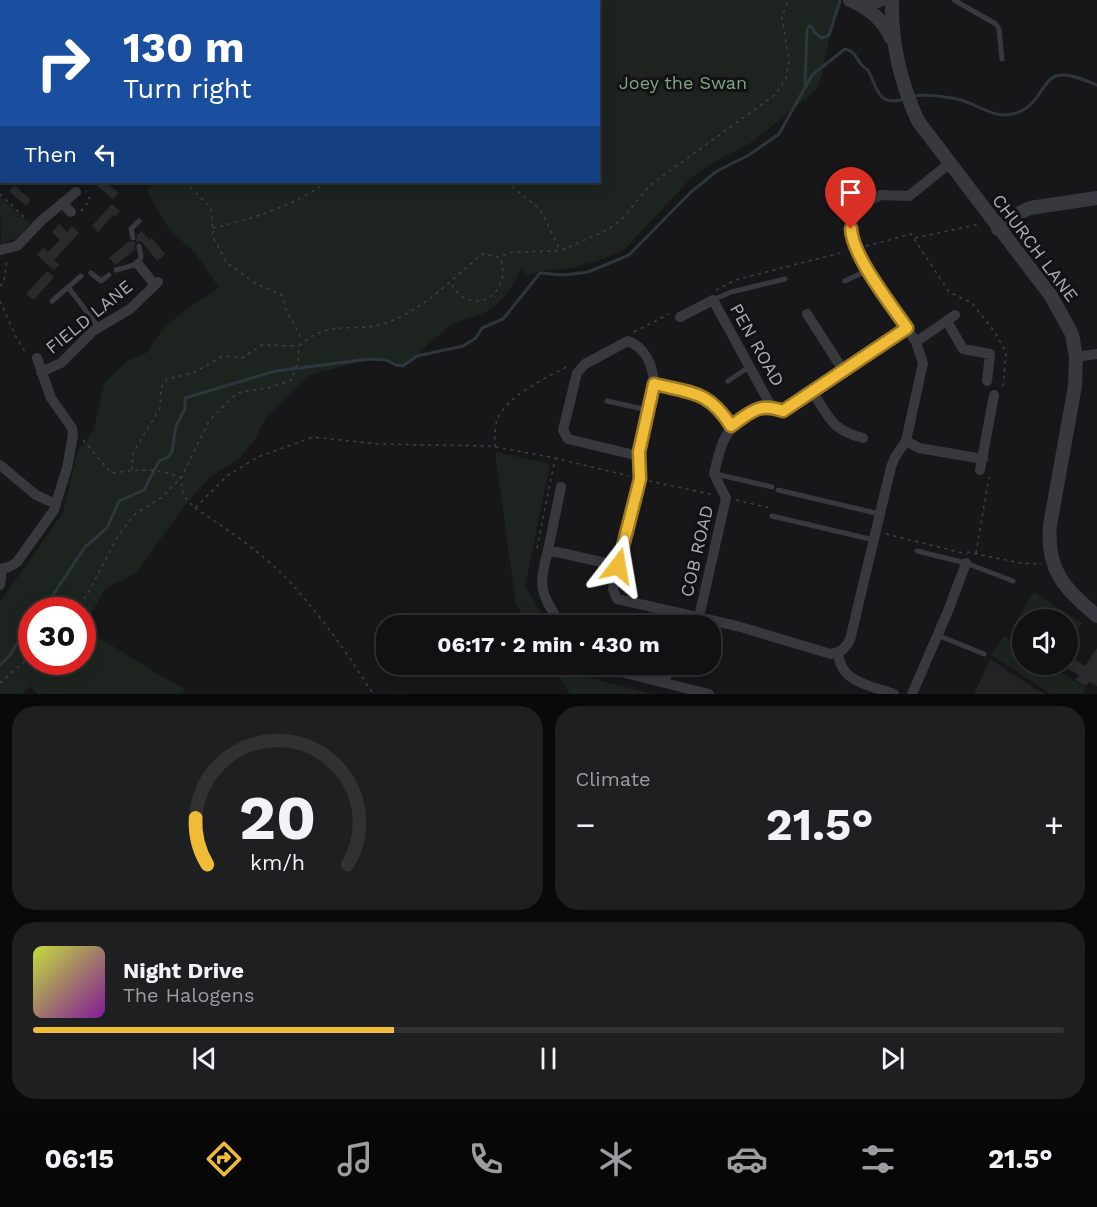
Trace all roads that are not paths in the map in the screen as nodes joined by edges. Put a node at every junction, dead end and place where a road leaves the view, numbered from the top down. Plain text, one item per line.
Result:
1 (880, 0) edge
2 (892, 0) edge
3 (954, 0) edge
4 (854, 2) edge
5 (895, 45) junction
6 (1002, 59) dead end
7 (950, 163) junction
8 (80, 190) road end
9 (1097, 198) edge
10 (62, 203) junction
11 (71, 212) road end
12 (139, 221) dead end
13 (996, 225) junction
14 (133, 238) dead end
15 (139, 246) dead end
16 (4, 250) edge
17 (138, 264) junction
18 (116, 270) dead end
19 (868, 270) junction
20 (91, 273) dead end
21 (109, 275) dead end
22 (81, 276) dead end
23 (785, 279) dead end
24 (845, 281) dead end
25 (68, 287) junction
26 (712, 296) junction
27 (52, 301) dead end
28 (807, 314) dead end
29 (675, 315) road end
30 (98, 326) junction
31 (907, 328) junction
32 (916, 342) junction
33 (1097, 354) edge
34 (1076, 357) junction
35 (37, 358) road end
36 (750, 367) junction
37 (843, 370) junction
38 (42, 372) junction
39 (728, 381) dead end
40 (987, 381) dead end
41 (654, 384) junction
42 (812, 391) junction
43 (998, 392) road end
44 (607, 401) dead end
45 (771, 406) junction
46 (648, 410) junction
47 (731, 426) junction
48 (863, 438) dead end
49 (906, 441) junction
50 (639, 456) junction
51 (1, 468) edge
52 (714, 474) junction
53 (561, 487) dead end
54 (56, 504) junction
55 (880, 514) junction
56 (772, 516) dead end
57 (875, 536) junction
58 (548, 550) junction
59 (918, 551) dead end
60 (966, 558) junction
61 (618, 566) junction
62 (1, 569) edge
63 (1013, 581) dead end
64 (0, 585) edge
65 (681, 613) joint
66 (555, 615) edge
67 (690, 615) edge
68 (699, 615) edge
69 (1097, 616) edge
70 (721, 622) edge
71 (938, 635) junction
72 (838, 653) junction
73 (984, 654) dead end
74 (633, 675) edge
75 (667, 675) edge
76 (665, 683) junction
77 (709, 694) edge
78 (894, 694) edge
79 (912, 694) edge

1 - 4 street
2 - 5 street
3 - 6 lane
4 - 5 street
5 - 7 street, CHURCH LANE
7 - 13 street, CHURCH LANE
7 - 19 street
8 - 10 street
9 - 13 street
10 - 11 street
10 - 16 street
12 - 14 lane
13 - 34 street, CHURCH LANE
15 - 17 lane
17 - 18 lane
17 - 30 street, FIELD LANE
19 - 24 lane
19 - 31 street
20 - 21 lane
22 - 25 lane
23 - 26 lane
25 - 27 lane
25 - 30 lane
26 - 29 street
26 - 36 street, PEN ROAD
28 - 37 street
30 - 38 street, FIELD LANE
31 - 32 street
31 - 37 street
32 - 40 street
32 - 49 street
33 - 34 street
34 - 69 street, CHURCH LANE
35 - 38 street, FIELD LANE
36 - 39 lane
36 - 45 street, PEN ROAD
37 - 42 street
38 - 54 street, FIELD LANE
41 - 46 street
41 - 47 street
41 - 50 street
42 - 45 street
42 - 48 street
43 - 49 street
44 - 46 lane
45 - 47 street
46 - 50 street
47 - 52 street
49 - 55 street
50 - 61 street
51 - 54 street
52 - 55 lane
52 - 68 street, COB ROAD
53 - 58 street
54 - 62 street
55 - 57 street
56 - 57 lane
57 - 72 street
58 - 61 street
58 - 66 street
59 - 60 lane
60 - 63 lane
60 - 71 street
61 - 65 street
62 - 64 street
65 - 67 street
70 - 72 street
71 - 73 lane
71 - 79 street
72 - 78 street
74 - 76 street
75 - 76 street
76 - 77 street

